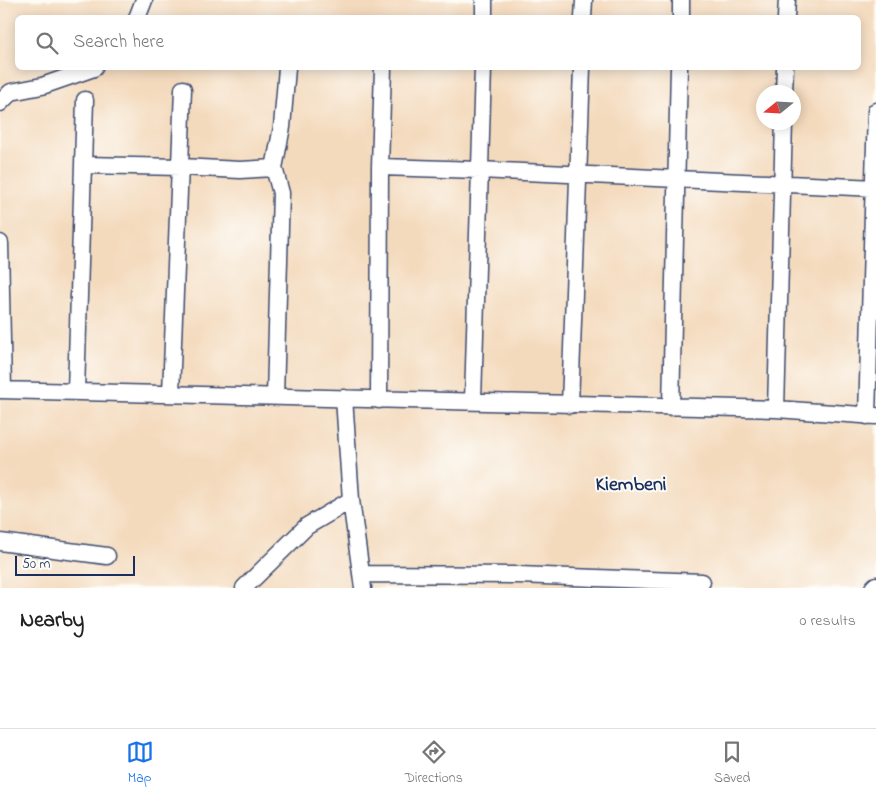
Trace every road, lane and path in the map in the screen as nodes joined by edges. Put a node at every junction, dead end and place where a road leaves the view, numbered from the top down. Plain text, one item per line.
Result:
1 (144, 0) edge
2 (484, 0) edge
3 (584, 0) edge
4 (681, 0) edge
5 (787, 0) edge
6 (137, 15) edge
7 (484, 15) edge
8 (584, 15) edge
9 (681, 15) edge
10 (786, 15) edge
11 (88, 70) edge
12 (287, 70) edge
13 (383, 70) edge
14 (483, 70) edge
15 (582, 70) edge
16 (679, 70) edge
17 (785, 70) edge
18 (784, 85) edge
19 (183, 89) dead end
20 (85, 100) dead end
21 (0, 103) edge
22 (876, 111) edge
23 (784, 130) edge
24 (83, 166) junction
25 (181, 167) junction
26 (380, 167) junction
27 (274, 168) junction
28 (480, 170) junction
29 (578, 174) junction
30 (677, 179) junction
31 (782, 184) junction
32 (875, 188) edge
33 (0, 243) edge
34 (1, 390) edge
35 (76, 392) junction
36 (172, 393) junction
37 (274, 396) junction
38 (344, 398) junction
39 (380, 400) junction
40 (473, 400) junction
41 (570, 405) junction
42 (671, 407) junction
43 (776, 409) junction
44 (871, 416) edge
45 (351, 500) junction
46 (0, 542) edge
47 (107, 556) dead end
48 (362, 581) edge
49 (702, 582) dead end
50 (876, 585) edge
51 (244, 588) edge
52 (873, 588) edge

1 - 6 street
2 - 7 street
3 - 8 street
4 - 9 street
5 - 10 street
11 - 21 street
12 - 27 street
13 - 26 street
14 - 28 street
15 - 29 street
16 - 30 street
17 - 18 street
19 - 25 street
20 - 24 street
22 - 32 street
23 - 31 street
24 - 25 street
24 - 35 street
25 - 27 street
25 - 36 street
26 - 28 street
26 - 39 street
27 - 37 street
28 - 29 street
28 - 40 street
29 - 30 street
29 - 41 street
30 - 31 street
30 - 42 street
31 - 32 street
31 - 43 street
32 - 44 street
33 - 34 street
34 - 35 street
35 - 36 street
36 - 37 street
37 - 38 street
38 - 39 street
38 - 45 street
39 - 40 street
40 - 41 street
41 - 42 street
42 - 43 street
43 - 44 street
45 - 48 street
45 - 51 street
46 - 47 street
48 - 49 street
50 - 52 street

